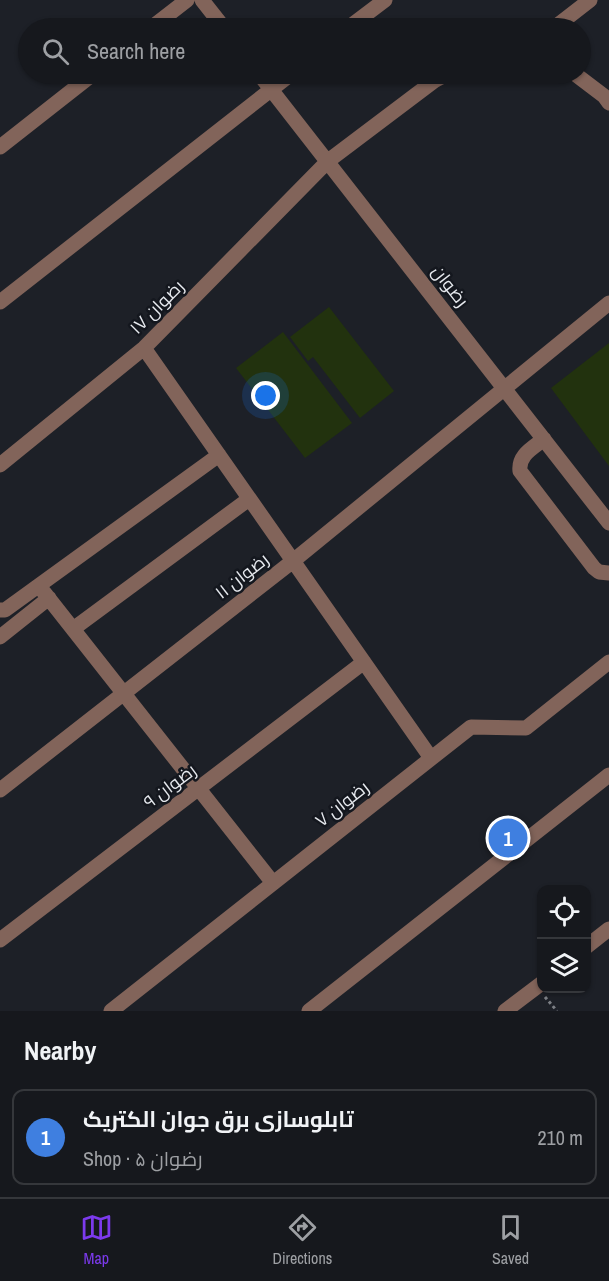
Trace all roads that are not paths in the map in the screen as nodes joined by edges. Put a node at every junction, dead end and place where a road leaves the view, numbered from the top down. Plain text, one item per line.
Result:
1 (187, 0) edge
2 (202, 0) edge
3 (385, 0) edge
4 (590, 0) edge
5 (164, 18) edge
6 (216, 18) edge
7 (361, 18) edge
8 (567, 18) edge
9 (80, 84) edge
10 (267, 84) edge
11 (278, 84) edge
12 (430, 84) edge
13 (588, 84) edge
14 (271, 89) junction
15 (609, 103) edge
16 (0, 147) edge
17 (328, 161) junction
18 (0, 302) edge
19 (609, 303) edge
20 (144, 348) junction
21 (505, 388) junction
22 (544, 439) junction
23 (219, 455) junction
24 (0, 465) edge
25 (249, 499) junction
26 (609, 522) edge
27 (293, 561) junction
28 (609, 573) edge
29 (39, 585) junction
30 (49, 598) junction
31 (0, 610) edge
32 (74, 629) junction
33 (0, 637) edge
34 (364, 662) junction
35 (609, 662) edge
36 (124, 693) junction
37 (431, 758) junction
38 (609, 775) edge
39 (199, 788) junction
40 (0, 790) edge
41 (273, 883) junction
42 (609, 929) edge
43 (0, 940) edge
44 (591, 943) edge
45 (537, 986) edge
46 (111, 1011) edge
47 (309, 1011) edge
48 (505, 1011) edge

1 - 5 street
2 - 6 street
3 - 7 street
4 - 8 street
9 - 16 street
10 - 14 street, رضوان
11 - 14 street
12 - 17 street, رضوان ۱۷
13 - 15 street
14 - 17 street, رضوان
14 - 18 street
17 - 20 street, رضوان ۱۷
17 - 21 street, رضوان
19 - 21 street, رضوان ۱۱
20 - 23 street
20 - 24 street, رضوان ۱۷
21 - 22 street, رضوان
21 - 27 street, رضوان ۱۱
22 - 26 street, رضوان
22 - 28 street
23 - 25 street
23 - 29 street
25 - 27 street
25 - 32 street
27 - 34 street
27 - 36 street, رضوان ۱۱
29 - 30 street
29 - 31 street
30 - 32 street
30 - 33 street
32 - 36 street
34 - 37 street
34 - 39 street, رضوان ۹
35 - 37 street, رضوان ۷
36 - 39 street
36 - 40 street, رضوان ۱۱
37 - 41 street, رضوان ۷
38 - 47 street
39 - 41 street
39 - 43 street, رضوان ۹
41 - 46 street, رضوان ۷
42 - 44 street
45 - 48 street

